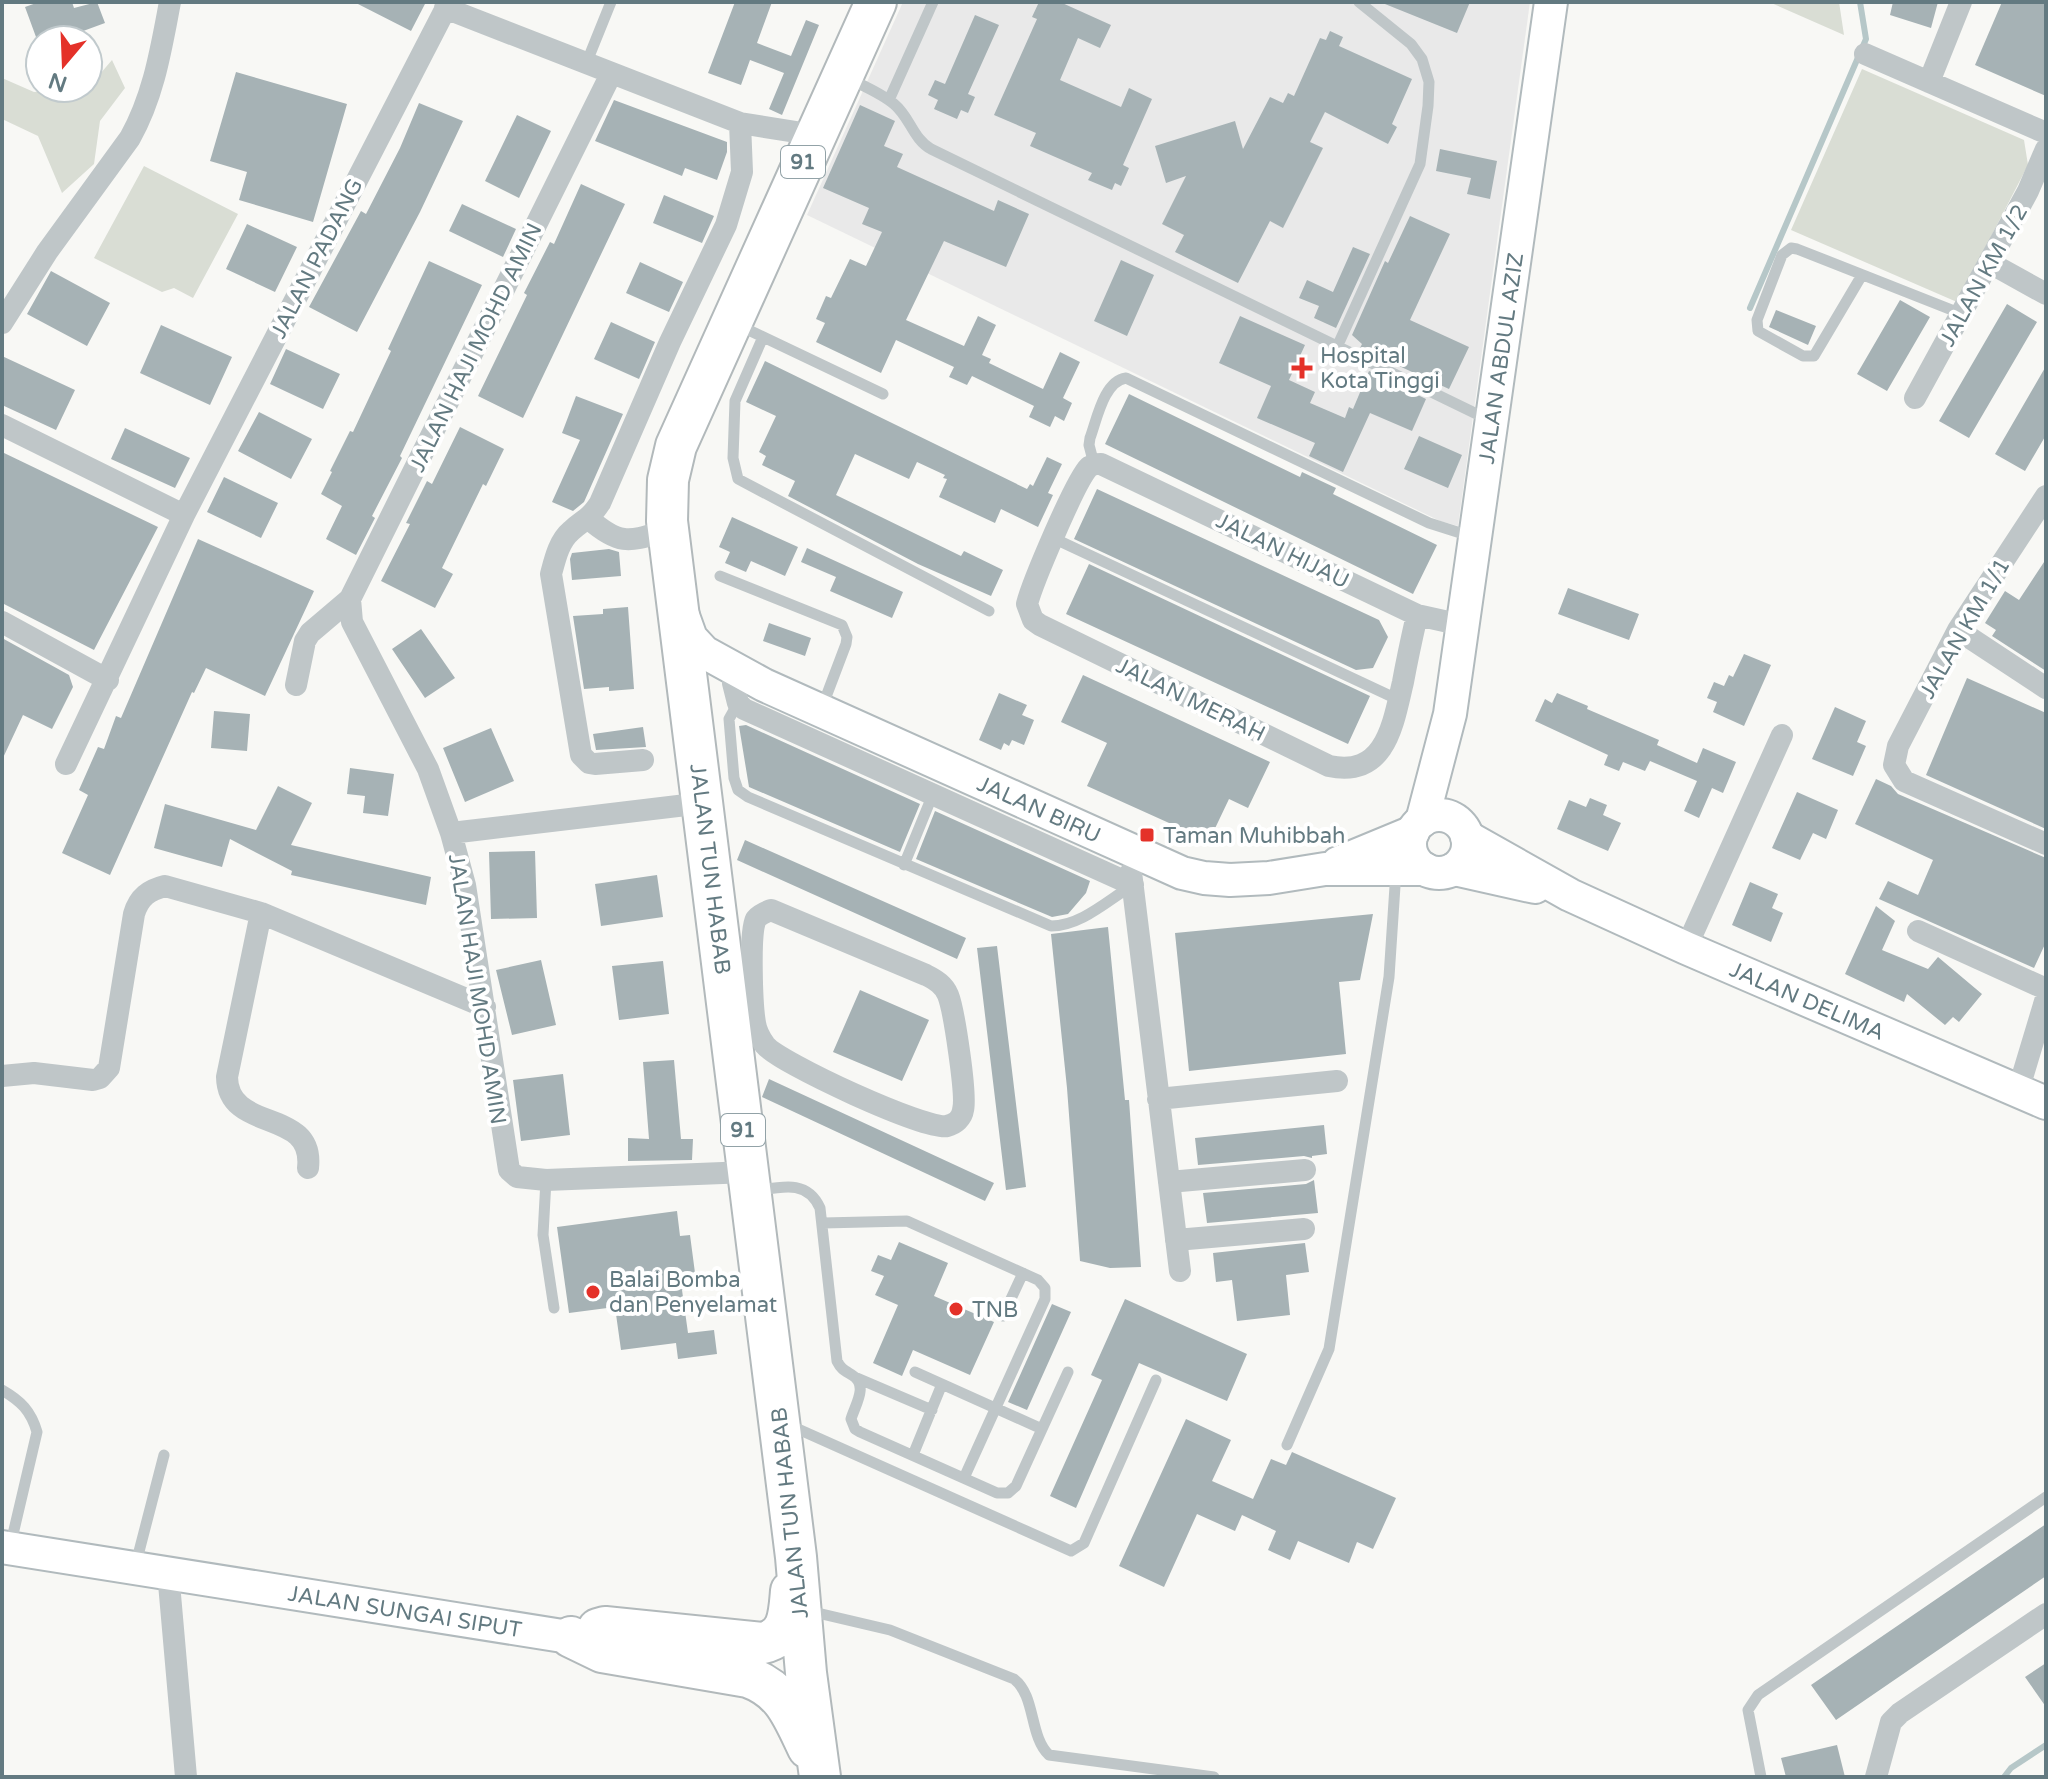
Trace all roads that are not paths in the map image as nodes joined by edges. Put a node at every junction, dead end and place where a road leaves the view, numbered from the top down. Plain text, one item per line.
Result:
1 (170, 2) edge
2 (611, 2) edge
3 (876, 2) edge
4 (933, 2) edge
5 (1359, 2) edge
6 (1551, 2) edge
7 (1961, 2) edge
8 (447, 5) edge
9 (1865, 54) dead end
10 (586, 64) junction
11 (611, 74) junction
12 (843, 75) junction
13 (1929, 82) junction
14 (889, 100) junction
15 (740, 123) junction
16 (2046, 133) edge
17 (815, 135) junction
18 (2046, 149) edge
19 (1990, 263) junction
20 (1862, 275) junction
21 (2046, 294) edge
22 (1962, 314) junction
23 (2, 323) edge
24 (746, 329) junction
25 (1337, 347) junction
26 (883, 394) dead end
27 (1915, 398) dead end
28 (1491, 421) junction
29 (2, 425) edge
30 (1101, 465) junction
31 (2046, 496) edge
32 (184, 515) junction
33 (589, 519) junction
34 (2038, 526) edge
35 (669, 530) junction
36 (1475, 537) junction
37 (1053, 538) junction
38 (720, 576) dead end
39 (350, 599) junction
40 (678, 602) junction
41 (989, 611) dead end
42 (1417, 615) junction
43 (2, 622) edge
44 (1462, 625) junction
45 (1958, 630) junction
46 (108, 680) junction
47 (296, 685) dead end
48 (2046, 688) edge
49 (745, 690) junction
50 (1399, 700) junction
51 (690, 702) junction
52 (821, 710) junction
53 (1450, 714) junction
54 (1782, 735) dead end
55 (643, 760) dead end
56 (66, 764) dead end
57 (933, 794) junction
58 (703, 803) junction
59 (1417, 826) junction
60 (1460, 828) junction
61 (451, 833) junction
62 (2046, 844) edge
63 (1126, 848) junction
64 (904, 865) junction
65 (1325, 869) junction
66 (1425, 869) junction
67 (1133, 885) junction
68 (1570, 895) junction
69 (261, 913) junction
70 (1918, 931) dead end
71 (1686, 948) junction
72 (737, 962) junction
73 (2046, 989) edge
74 (2046, 998) edge
75 (485, 1007) junction
76 (2, 1076) edge
77 (1337, 1081) dead end
78 (2032, 1097) edge
79 (1158, 1099) junction
80 (308, 1168) dead end
81 (1305, 1170) dead end
82 (546, 1180) junction
83 (749, 1182) junction
84 (1169, 1182) junction
85 (823, 1223) junction
86 (1304, 1229) dead end
87 (1176, 1240) junction
88 (1180, 1271) dead end
89 (1023, 1273) junction
90 (554, 1308) dead end
91 (1003, 1316) dead end
92 (915, 1372) dead end
93 (1068, 1372) dead end
94 (857, 1378) junction
95 (1156, 1380) dead end
96 (942, 1384) junction
97 (2, 1390) edge
98 (995, 1408) junction
99 (932, 1410) junction
100 (779, 1420) junction
101 (1042, 1429) junction
102 (1287, 1445) dead end
103 (164, 1455) dead end
104 (913, 1455) junction
105 (964, 1478) junction
106 (2046, 1497) edge
107 (6, 1547) edge
108 (796, 1557) junction
109 (135, 1567) junction
110 (168, 1572) junction
111 (800, 1610) junction
112 (2046, 1614) edge
113 (571, 1637) junction
114 (806, 1673) junction
115 (820, 1775) edge
116 (186, 1777) edge
117 (1214, 1777) edge
118 (1761, 1777) edge
119 (1876, 1777) edge

1 - 23 street
2 - 10 lane
3 - 12 highway, JALAN TUN HABAB / 91
4 - 14 lane
5 - 25 lane
6 - 28 street, JALAN ABDUL AZIZ
7 - 13 street
8 - 10 street
8 - 32 street, JALAN PADANG
9 - 13 street
10 - 11 street
11 - 15 street
11 - 39 street, JALAN HAJI MOHD AMIN
12 - 14 lane
12 - 17 highway, JALAN TUN HABAB / 91
13 - 16 street
14 - 25 lane
15 - 17 street
15 - 33 street
17 - 24 highway, JALAN TUN HABAB / 91
18 - 19 street, JALAN KM 1/2
19 - 21 street
19 - 22 street, JALAN KM 1/2
20 - 20 lane
20 - 22 lane
22 - 27 street, JALAN KM 1/2
24 - 26 lane
24 - 35 highway, JALAN TUN HABAB / 91
24 - 41 lane
25 - 28 lane
28 - 36 street, JALAN ABDUL AZIZ
29 - 32 street
30 - 36 lane
30 - 37 street, JALAN MERAH
30 - 42 street, JALAN HIJAU
31 - 34 street, JALAN KM 1/1
32 - 46 street, JALAN PADANG
33 - 35 street
33 - 55 street
34 - 45 street, JALAN KM 1/1
35 - 40 highway, JALAN TUN HABAB / 91
36 - 44 street, JALAN ABDUL AZIZ
37 - 50 lane
37 - 50 street, JALAN MERAH
38 - 52 lane
39 - 47 street
39 - 61 street, JALAN HAJI MOHD AMIN
40 - 49 street, JALAN BIRU
40 - 51 highway, JALAN TUN HABAB / 91
42 - 44 street, JALAN HIJAU
42 - 50 street, JALAN MERAH
43 - 46 street
44 - 53 street, JALAN ABDUL AZIZ
45 - 48 street
45 - 62 street, JALAN KM 1/1
46 - 56 street, JALAN PADANG
49 - 51 street
49 - 52 street, JALAN BIRU
49 - 57 street
49 - 64 lane
51 - 58 highway, JALAN TUN HABAB / 91
52 - 63 street, JALAN BIRU
53 - 59 street
53 - 60 street
54 - 71 street
57 - 64 lane
57 - 67 street
58 - 61 street
58 - 72 highway, JALAN TUN HABAB / 91
59 - 60 street
59 - 65 street, JALAN BIRU
59 - 66 street
60 - 66 street
60 - 68 street, JALAN DELIMA
61 - 75 street, JALAN HAJI MOHD AMIN
63 - 65 street, JALAN BIRU
63 - 67 street
64 - 67 lane
65 - 66 street, JALAN BIRU
66 - 68 street, JALAN DELIMA
66 - 102 lane
67 - 79 street
68 - 71 street, JALAN DELIMA
69 - 75 street
69 - 76 street
69 - 80 street
70 - 73 street
71 - 78 street, JALAN DELIMA
72 - 72 street
72 - 83 highway, JALAN TUN HABAB / 91
74 - 78 street
75 - 82 street, JALAN HAJI MOHD AMIN
77 - 79 street
79 - 84 street
81 - 84 street
82 - 83 street, JALAN HAJI MOHD AMIN
82 - 90 lane
83 - 85 lane
83 - 100 highway, JALAN TUN HABAB / 91
84 - 87 street
85 - 89 lane
85 - 94 lane
86 - 87 street
87 - 88 street
89 - 91 lane
89 - 98 lane
92 - 96 lane
93 - 101 lane
94 - 99 lane
94 - 104 lane
95 - 100 lane
96 - 98 lane
96 - 99 lane
97 - 107 lane
98 - 101 lane
98 - 105 lane
99 - 104 lane
100 - 108 highway, JALAN TUN HABAB / 91
101 - 105 lane
103 - 109 lane
104 - 105 lane
106 - 118 lane
107 - 109 street, JALAN SUNGAI SIPUT
108 - 111 highway, JALAN TUN HABAB / 91
108 - 113 highway
109 - 110 street, JALAN SUNGAI SIPUT
110 - 113 street, JALAN SUNGAI SIPUT
110 - 116 street
111 - 114 highway, JALAN TUN HABAB / 91
111 - 117 lane
112 - 119 street
113 - 114 street, JALAN SUNGAI SIPUT
113 - 115 highway
114 - 115 highway, JALAN TUN HABAB / 91

